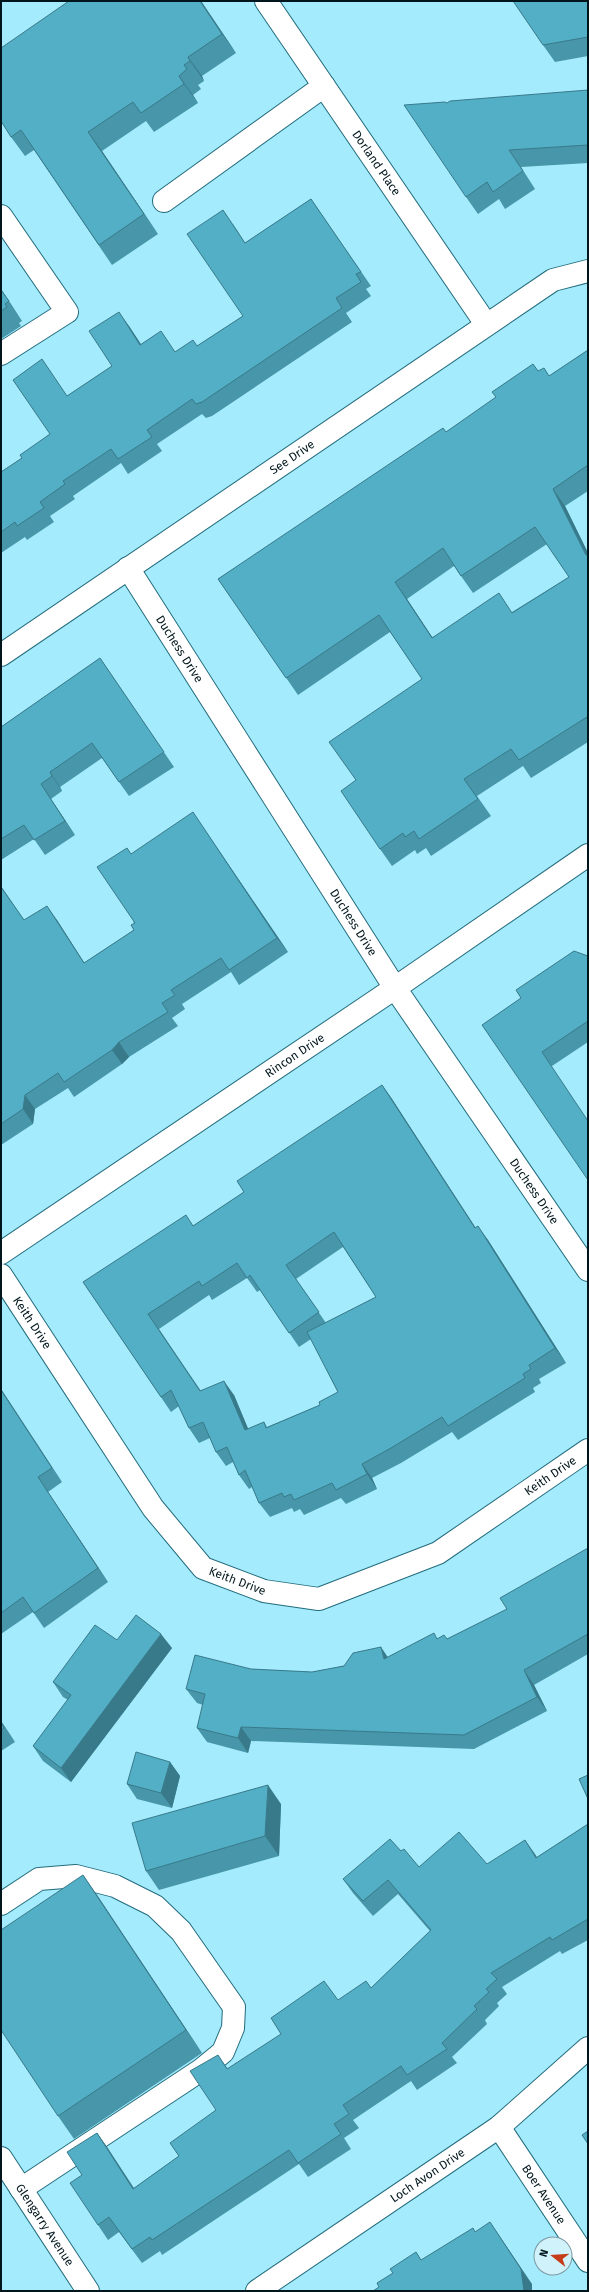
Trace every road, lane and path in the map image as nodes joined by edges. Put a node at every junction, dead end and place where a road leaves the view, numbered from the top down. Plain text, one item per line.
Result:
1 (266, 1) edge
2 (324, 86) junction
3 (164, 201) dead end
4 (1, 216) edge
5 (588, 271) edge
6 (486, 324) junction
7 (1, 354) edge
8 (128, 568) junction
9 (1, 655) edge
10 (588, 855) edge
11 (395, 988) junction
12 (1, 1253) edge
13 (588, 1270) edge
14 (1, 1275) edge
15 (588, 1450) edge
16 (1, 1904) edge
17 (588, 2048) edge
18 (499, 2127) junction
19 (2, 2163) edge
20 (21, 2189) junction
21 (588, 2261) edge
22 (88, 2291) edge
23 (257, 2291) edge

1 - 2 street, Dorland Place
2 - 3 street
2 - 6 street, Dorland Place
4 - 7 street
5 - 6 street, See Drive
6 - 8 street, See Drive
8 - 9 street, See Drive
8 - 11 street, Duchess Drive
10 - 11 street, Rincon Drive
11 - 12 street, Rincon Drive
11 - 13 street, Duchess Drive
14 - 15 street, Keith Drive
16 - 20 street
17 - 18 street, Loch Avon Drive
18 - 21 street, Boer Avenue
18 - 23 street, Loch Avon Drive
19 - 20 street, Glengarry Avenue
20 - 22 street, Glengarry Avenue

